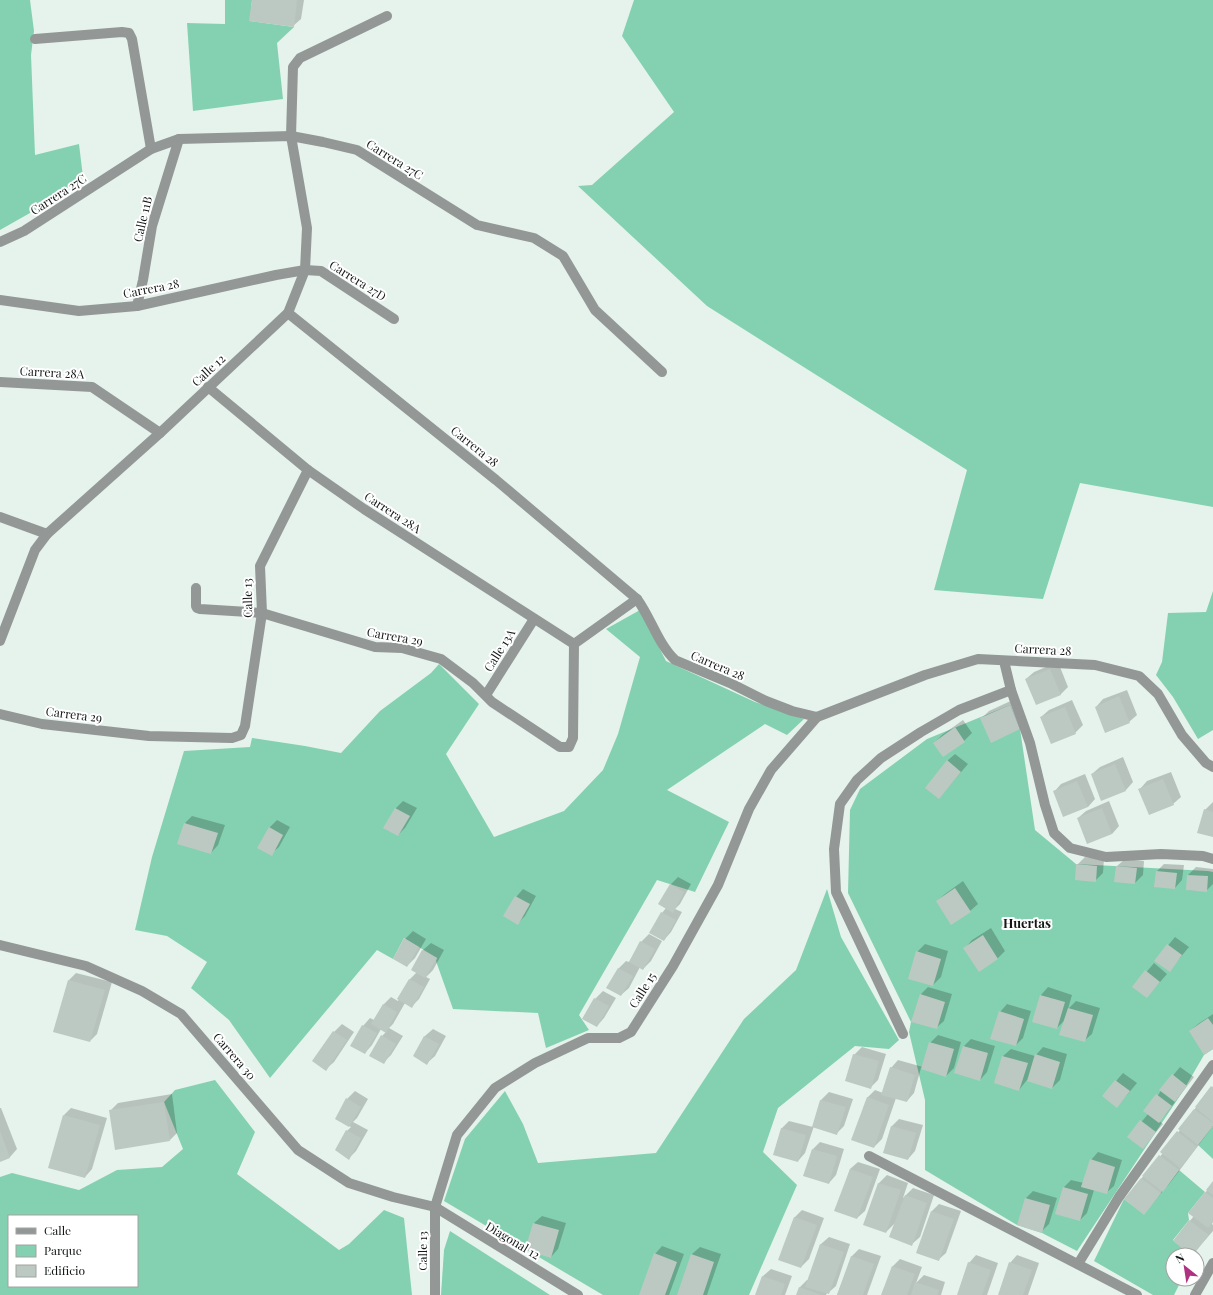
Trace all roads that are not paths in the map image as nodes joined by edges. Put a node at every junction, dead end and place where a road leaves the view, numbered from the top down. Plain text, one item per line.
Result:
1 (387, 16) dead end
2 (35, 39) dead end
3 (291, 136) junction
4 (179, 139) junction
5 (151, 149) junction
6 (0, 242) edge
7 (305, 270) junction
8 (0, 300) edge
9 (137, 306) junction
10 (288, 313) junction
11 (394, 319) dead end
12 (662, 372) dead end
13 (0, 382) edge
14 (208, 387) junction
15 (160, 433) junction
16 (308, 470) junction
17 (0, 517) edge
18 (47, 534) junction
19 (196, 588) dead end
20 (637, 599) junction
21 (262, 613) junction
22 (534, 619) junction
23 (0, 641) edge
24 (574, 644) junction
25 (1004, 661) junction
26 (1011, 690) junction
27 (486, 695) junction
28 (0, 714) edge
29 (817, 717) junction
30 (241, 735) joint
31 (1213, 767) edge
32 (1213, 859) edge
33 (0, 945) edge
34 (903, 1034) dead end
35 (1213, 1065) edge
36 (869, 1156) dead end
37 (435, 1207) junction
38 (1213, 1263) edge
39 (1078, 1264) junction
40 (435, 1295) edge
41 (578, 1295) edge
42 (1137, 1295) edge
43 (1195, 1295) edge

1 - 3 street, Calle 12
2 - 5 street
3 - 4 street, Carrera 27C
3 - 7 street, Calle 12
3 - 12 street, Carrera 27C
4 - 5 street, Carrera 27C
4 - 9 street, Calle 11B
5 - 6 street, Carrera 27C
7 - 9 street, Carrera 28
7 - 10 street, Calle 12
7 - 11 street, Carrera 27D
8 - 9 street, Carrera 28
10 - 14 street, Calle 12
10 - 20 street, Carrera 28
13 - 15 street, Carrera 28A
14 - 15 street, Calle 12
14 - 16 street, Carrera 28A
15 - 18 street, Calle 12
16 - 21 street, Calle 13
16 - 22 street, Carrera 28A
17 - 18 street
18 - 23 street, Calle 12
19 - 21 street, Carrera 29
20 - 24 street
20 - 29 street, Carrera 28
21 - 27 street, Carrera 29
21 - 30 street, Calle 13
22 - 24 street, Carrera 28A
22 - 27 street, Calle 13A
24 - 27 street, Carrera 29
25 - 26 street
25 - 29 street, Carrera 28
25 - 31 street, Carrera 28
26 - 32 street
26 - 34 street
28 - 30 street, Carrera 29
29 - 37 street, Calle 15
33 - 37 street, Carrera 30
35 - 39 street
36 - 39 street
37 - 40 street, Calle 13
37 - 41 street, Diagonal 12
38 - 43 street
39 - 42 street

